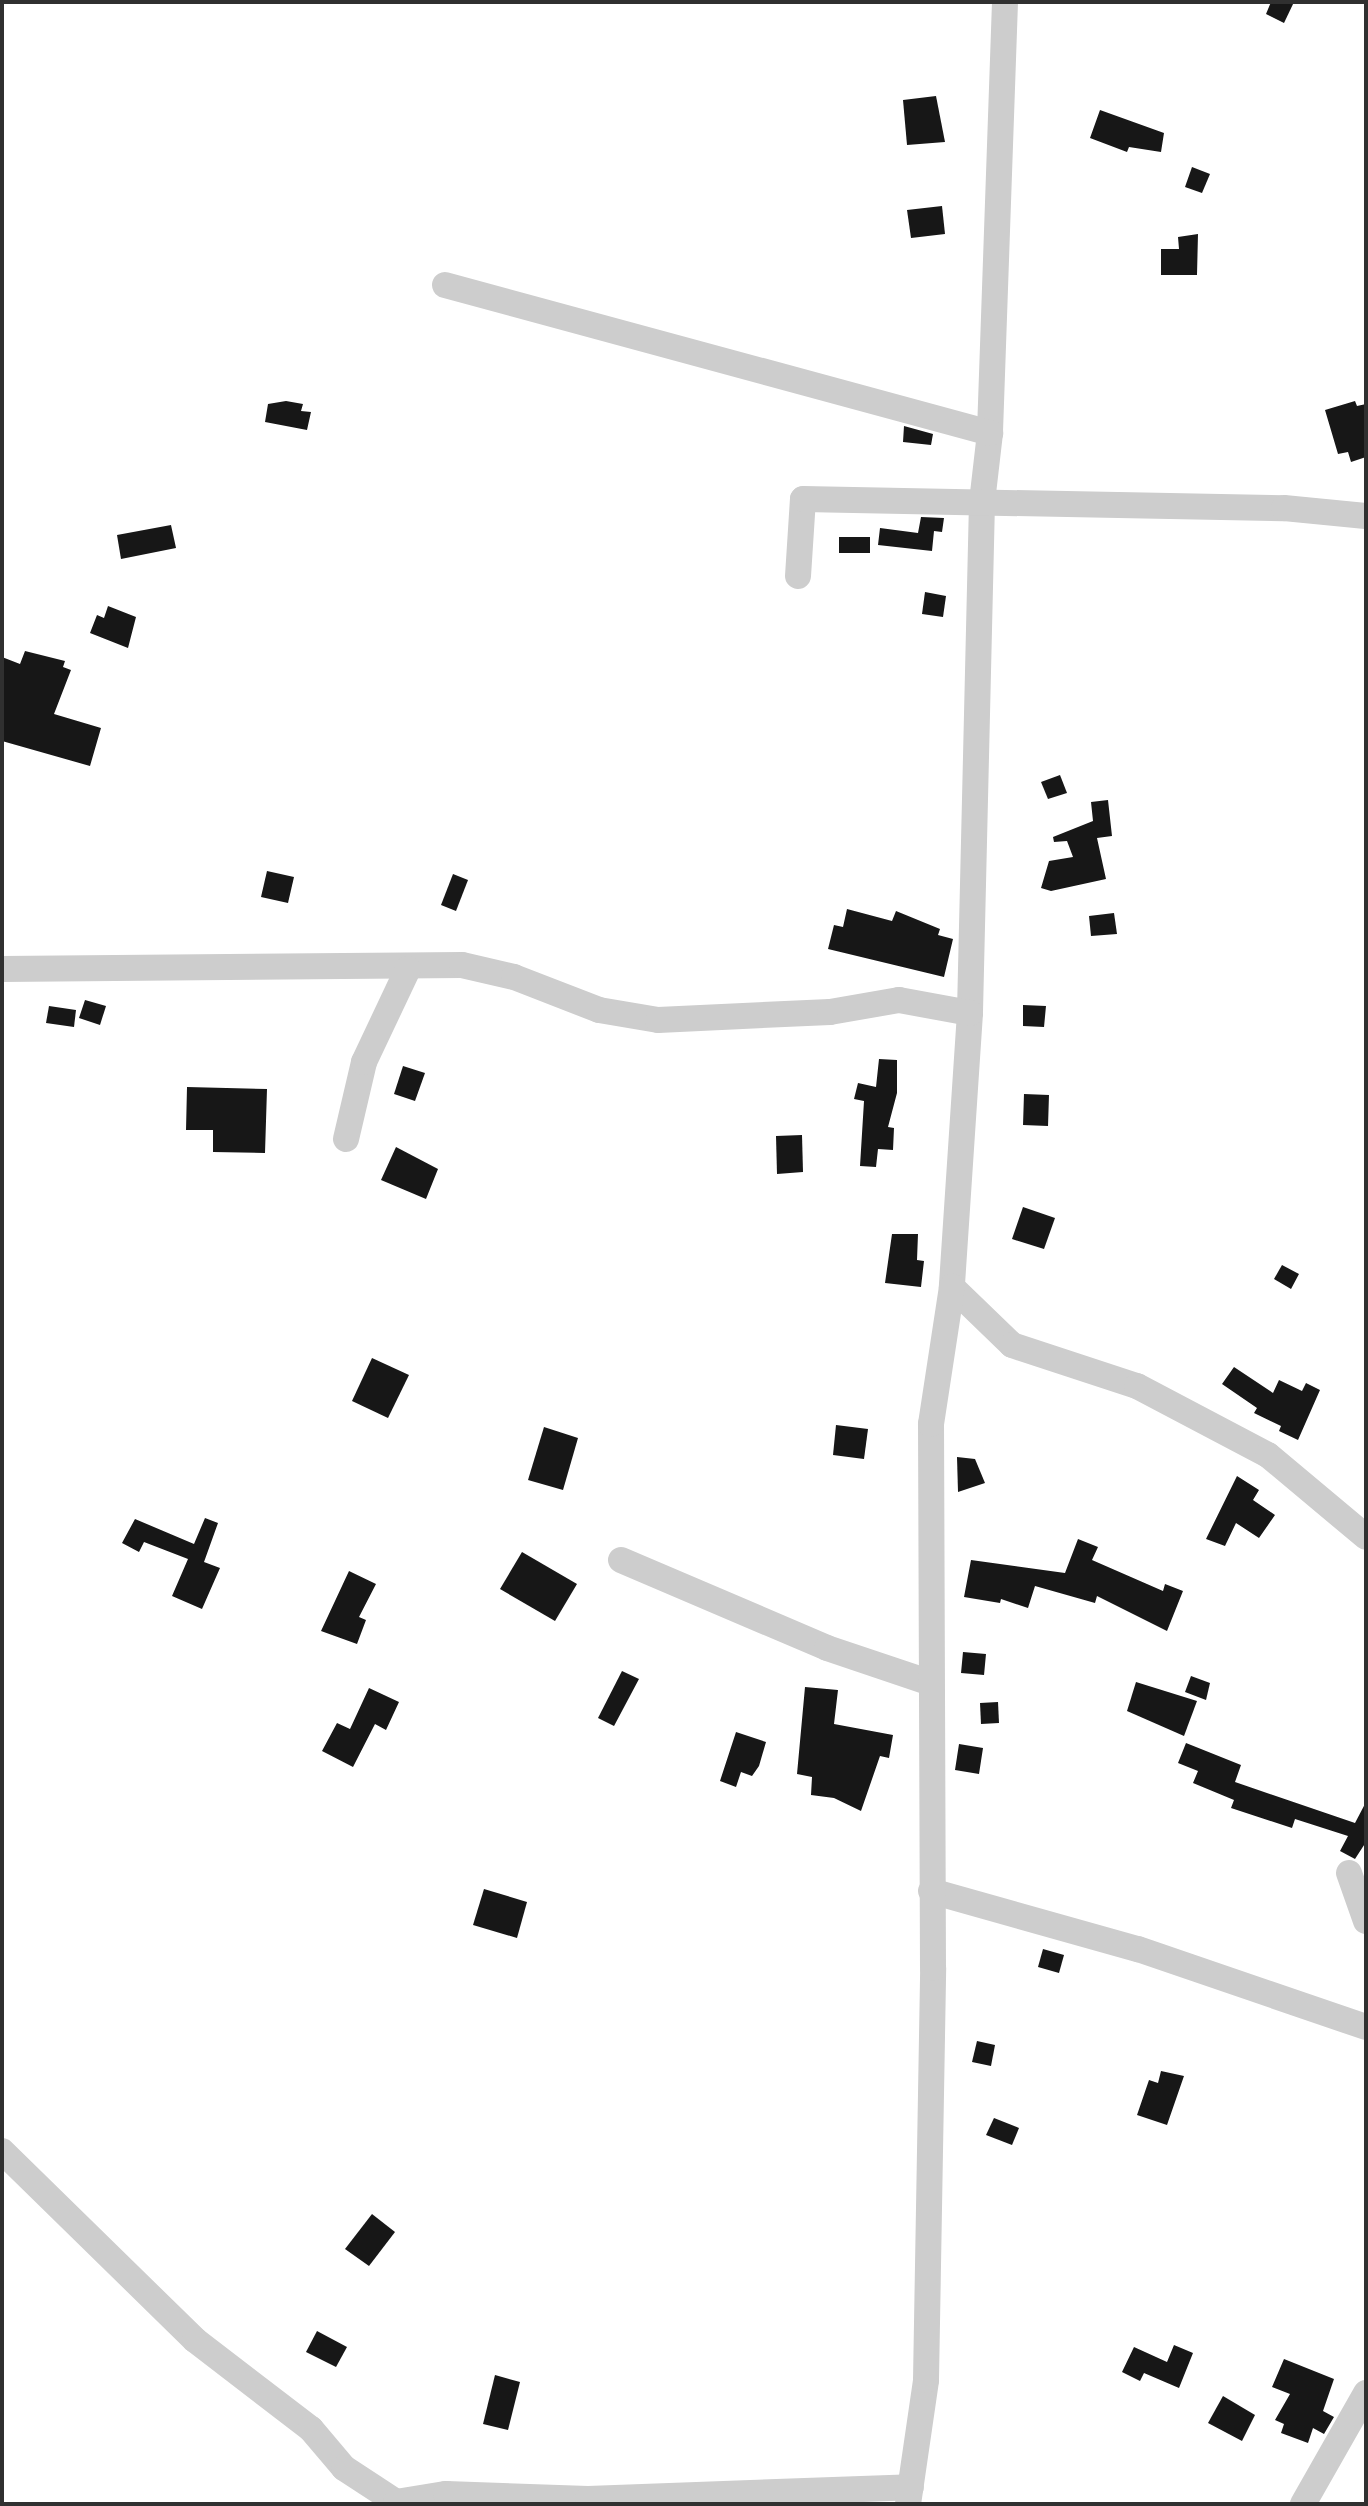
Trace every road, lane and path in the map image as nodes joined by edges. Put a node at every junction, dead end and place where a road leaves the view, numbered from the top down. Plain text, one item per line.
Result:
1 (1005, 2) edge
2 (445, 285) dead end
3 (990, 433) junction
4 (982, 502) junction
5 (1366, 516) edge
6 (798, 576) dead end
7 (2, 969) edge
8 (408, 969) junction
9 (970, 1013) junction
10 (346, 1139) dead end
11 (952, 1287) junction
12 (1366, 1537) edge
13 (621, 1560) dead end
14 (928, 1682) junction
15 (1349, 1873) dead end
16 (931, 1891) junction
17 (1366, 1921) edge
18 (1366, 2027) edge
19 (2, 2151) edge
20 (1366, 2393) edge
21 (909, 2496) edge
22 (1303, 2504) edge

1 - 3 street
2 - 3 street
3 - 4 street
4 - 5 street
4 - 6 street
4 - 9 street
7 - 8 street
8 - 9 street
8 - 10 street
9 - 11 street
11 - 12 street
11 - 14 street
13 - 14 street
14 - 16 street
15 - 17 street
16 - 18 street
16 - 21 street
19 - 21 street
20 - 22 street

